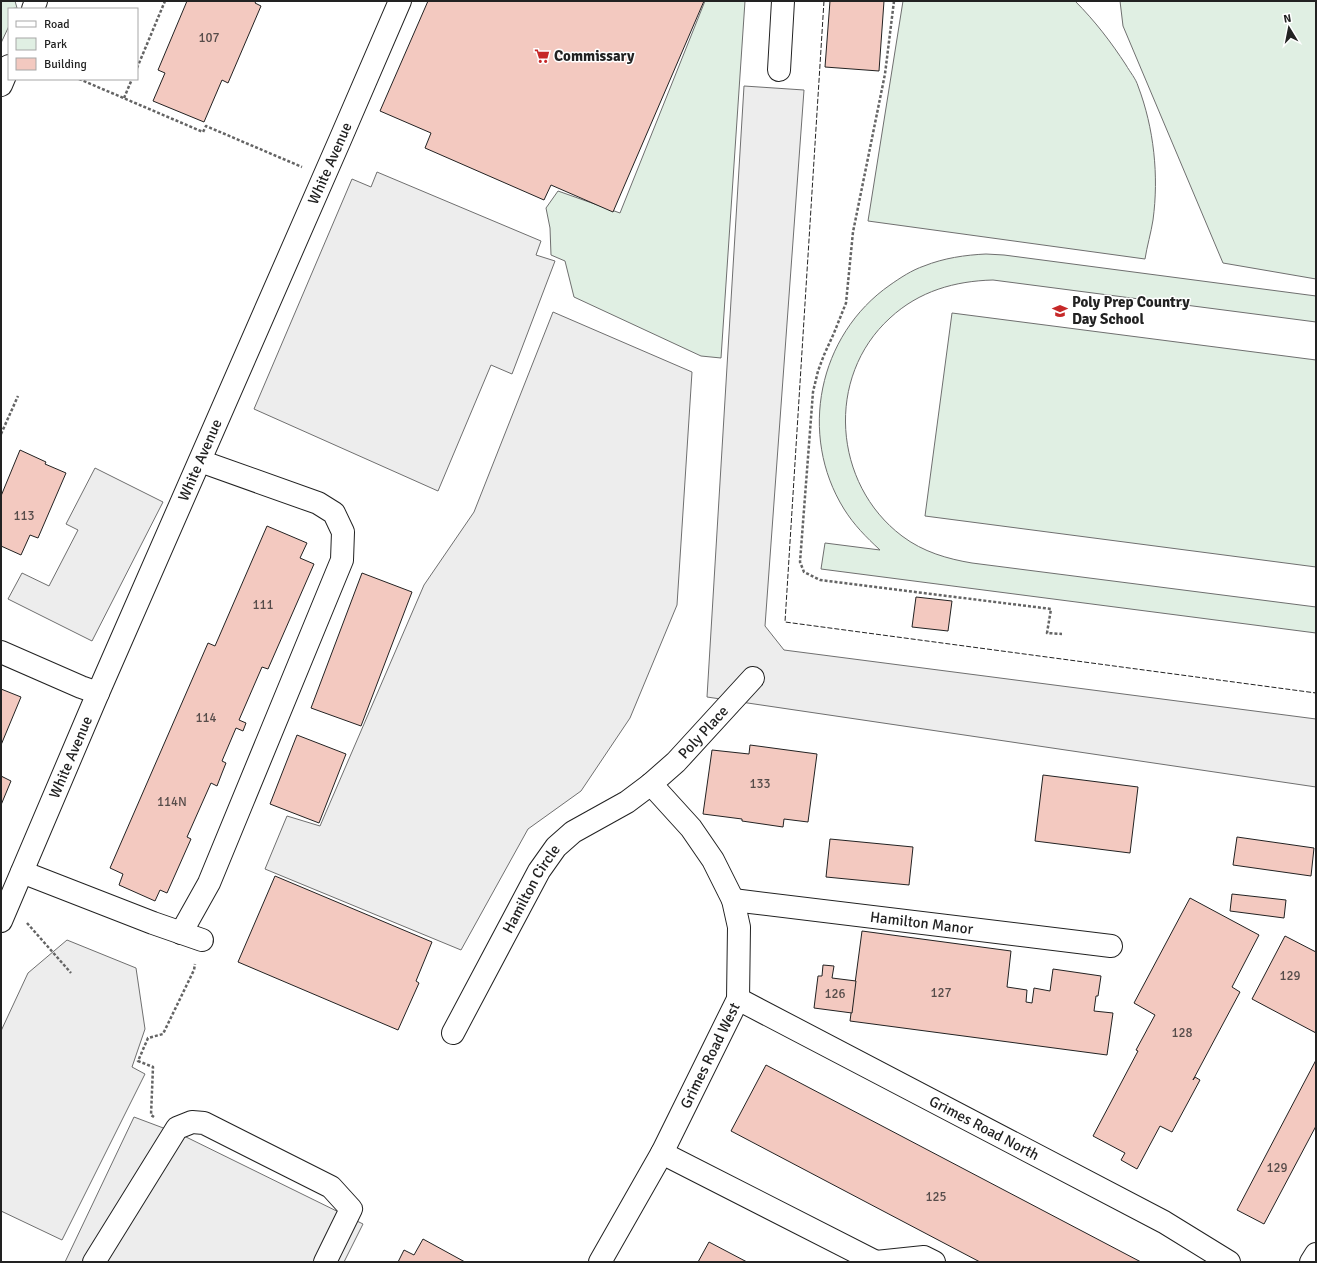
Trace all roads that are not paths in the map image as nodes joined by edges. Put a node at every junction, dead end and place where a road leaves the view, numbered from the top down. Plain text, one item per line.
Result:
1 (400, 1) edge
2 (783, 1) edge
3 (8, 68) edge
4 (779, 70) dead end
5 (1, 85) edge
6 (200, 461) junction
7 (1, 652) edge
8 (753, 678) dead end
9 (98, 693) junction
10 (651, 784) junction
11 (22, 872) junction
12 (733, 900) junction
13 (1, 920) edge
14 (181, 933) junction
15 (1111, 946) dead end
16 (199, 950) road end
17 (738, 998) junction
18 (453, 1033) dead end
19 (662, 1153) junction
20 (1316, 1254) edge
21 (94, 1262) edge
22 (325, 1262) edge
23 (600, 1262) edge
24 (876, 1262) edge
25 (934, 1262) edge
26 (1229, 1262) edge
27 (1311, 1262) edge

1 - 6 street, White Avenue
2 - 4 street
3 - 5 street
6 - 9 street, White Avenue
6 - 14 street
7 - 9 street
8 - 10 street, Poly Place
9 - 11 street, White Avenue
10 - 12 street, Grimes Road West
10 - 18 street, Hamilton Circle
11 - 13 street, White Avenue
11 - 14 street
12 - 15 street, Hamilton Manor
12 - 17 street, Grimes Road West
14 - 16 street
17 - 19 street, Grimes Road West
17 - 26 street, Grimes Road North
19 - 23 street, Grimes Road West
19 - 24 street
20 - 27 street
21 - 22 street
24 - 25 street

